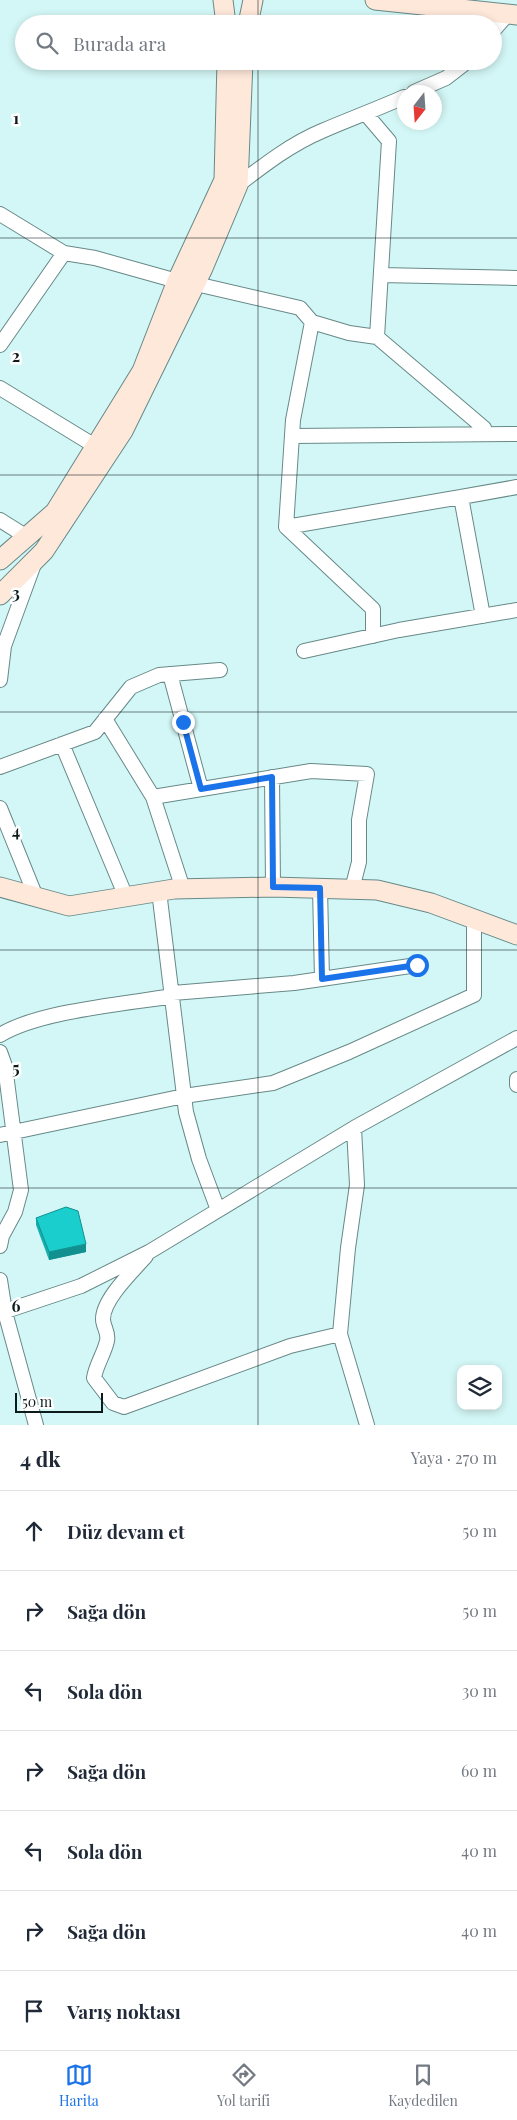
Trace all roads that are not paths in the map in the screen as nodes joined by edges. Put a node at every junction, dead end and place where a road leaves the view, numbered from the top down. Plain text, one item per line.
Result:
1 (223, 0) edge
2 (253, 0) edge
3 (375, 0) edge
4 (512, 14) edge
5 (225, 15) edge
6 (250, 15) edge
7 (502, 23) edge
8 (226, 70) edge
9 (243, 70) edge
10 (456, 70) edge
11 (430, 85) edge
12 (397, 100) edge
13 (366, 114) junction
14 (238, 185) junction
15 (0, 214) edge
16 (64, 253) junction
17 (381, 275) junction
18 (517, 278) edge
19 (186, 283) junction
20 (312, 322) junction
21 (377, 338) junction
22 (1, 341) edge
23 (0, 388) edge
24 (486, 434) junction
25 (517, 434) edge
26 (292, 436) junction
27 (95, 446) junction
28 (517, 487) edge
29 (461, 497) junction
30 (0, 520) edge
31 (286, 527) junction
32 (27, 537) junction
33 (0, 560) edge
34 (36, 561) junction
35 (0, 595) edge
36 (517, 610) edge
37 (483, 616) junction
38 (373, 636) junction
39 (2, 644) edge
40 (304, 651) dead end
41 (220, 670) dead end
42 (170, 674) junction
43 (0, 680) edge
44 (105, 719) junction
45 (62, 744) junction
46 (0, 767) edge
47 (272, 777) junction
48 (201, 789) junction
49 (154, 797) junction
50 (0, 808) edge
51 (0, 887) edge
52 (273, 887) junction
53 (184, 888) junction
54 (320, 888) junction
55 (352, 889) junction
56 (159, 891) junction
57 (36, 897) junction
58 (126, 897) junction
59 (474, 919) junction
60 (517, 935) edge
61 (417, 965) dead end
62 (322, 979) junction
63 (173, 995) junction
64 (0, 1035) edge
65 (517, 1038) edge
66 (0, 1052) edge
67 (517, 1079) edge
68 (517, 1085) edge
69 (184, 1096) junction
70 (354, 1128) junction
71 (6, 1134) edge
72 (218, 1210) junction
73 (0, 1246) edge
74 (149, 1252) junction
75 (0, 1280) edge
76 (2, 1313) edge
77 (340, 1334) junction
78 (36, 1425) edge
79 (368, 1425) edge

1 - 5 street
2 - 6 street
3 - 4 street
4 - 7 street
8 - 19 street
9 - 14 street
10 - 11 street
12 - 13 street
13 - 14 street
13 - 17 street
14 - 19 street
15 - 16 street
16 - 19 street
16 - 22 street
17 - 18 street
17 - 21 street
19 - 20 street
19 - 27 street
19 - 34 street
20 - 21 street
20 - 26 street
21 - 24 street
23 - 27 street
24 - 25 street
24 - 26 street
26 - 31 street
27 - 32 street
28 - 29 street
29 - 31 street
29 - 37 street
30 - 32 street
31 - 38 street
32 - 33 street
34 - 35 street
34 - 39 street
36 - 37 street
37 - 38 street
38 - 40 street
39 - 43 street
41 - 42 street
42 - 44 street
42 - 48 street
44 - 45 street
44 - 49 street
45 - 46 street
45 - 58 street
47 - 48 street
47 - 52 street
47 - 55 street
48 - 49 street
49 - 53 street
50 - 57 street
51 - 57 street
52 - 53 street
52 - 54 street
53 - 56 street
54 - 55 street
54 - 62 street
55 - 59 street
56 - 58 street
56 - 63 street
57 - 58 street
59 - 60 street
59 - 69 street
61 - 62 street
62 - 63 street
63 - 64 street
63 - 69 street
65 - 70 street
66 - 71 street
67 - 68 street
69 - 71 street
69 - 72 street
70 - 72 street
70 - 77 street
71 - 73 street
72 - 74 street
74 - 76 street
74 - 77 street
75 - 76 street
76 - 78 street
77 - 79 street

